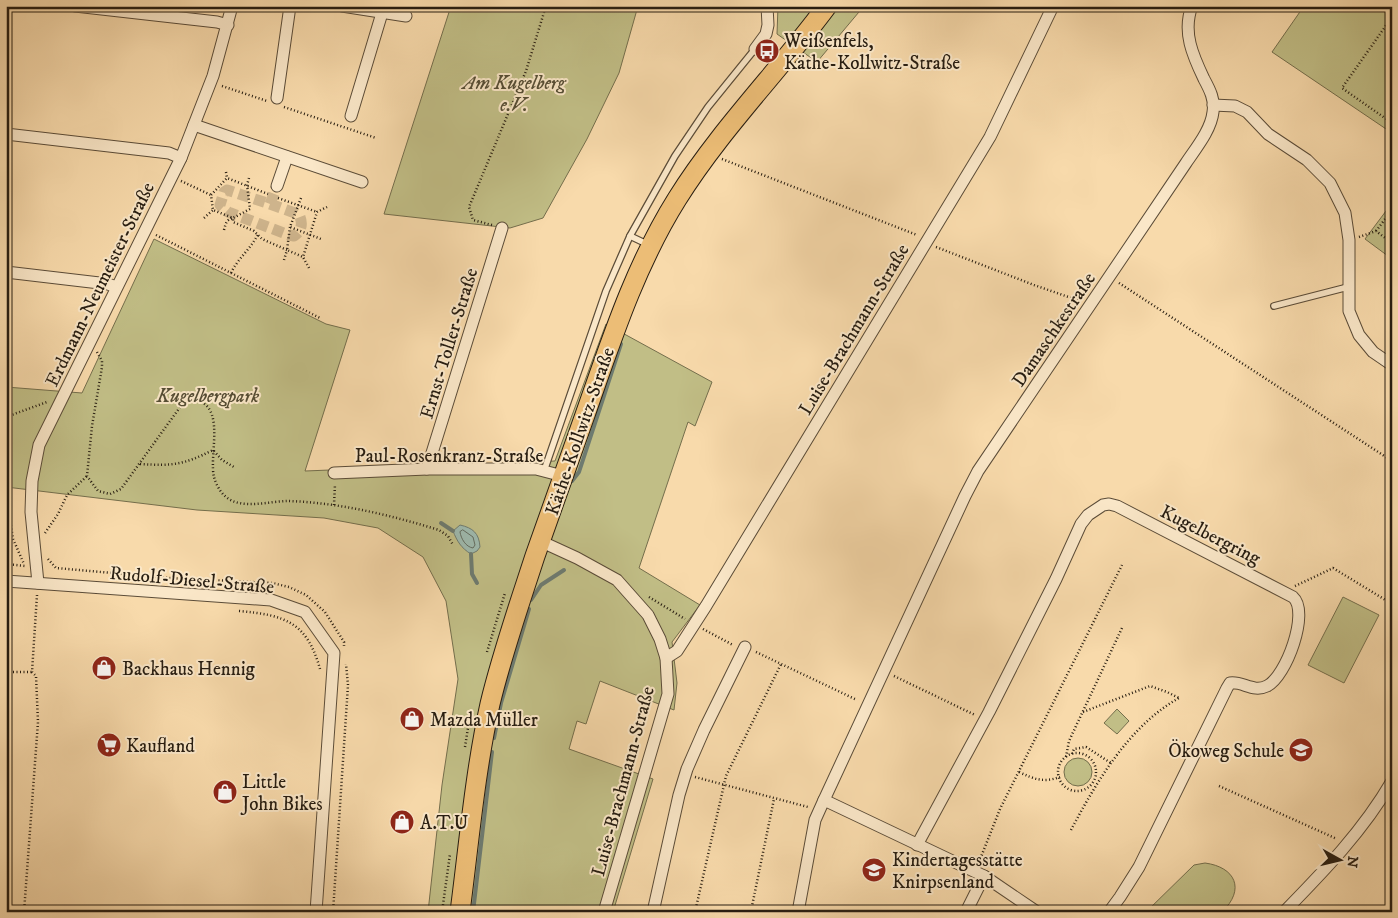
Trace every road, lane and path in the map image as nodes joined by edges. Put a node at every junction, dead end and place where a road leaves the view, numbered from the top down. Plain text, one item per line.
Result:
1 (75, 6) edge
2 (232, 6) edge
3 (290, 6) edge
4 (342, 6) edge
5 (546, 6) edge
6 (767, 6) edge
7 (1053, 6) edge
8 (1192, 6) edge
9 (824, 7) edge
10 (382, 13) junction
11 (406, 16) dead end
12 (1392, 17) edge
13 (228, 25) junction
14 (755, 49) joint
15 (221, 85) dead end
16 (277, 98) dead end
17 (1213, 105) junction
18 (351, 116) dead end
19 (1392, 123) edge
20 (194, 125) junction
21 (6, 134) edge
22 (376, 138) dead end
23 (708, 153) junction
24 (287, 157) junction
25 (181, 158) junction
26 (226, 172) dead end
27 (185, 173) dead end
28 (227, 178) junction
29 (249, 178) dead end
30 (362, 182) dead end
31 (247, 185) junction
32 (277, 186) tunnel mouth
33 (211, 195) junction
34 (301, 198) dead end
35 (298, 205) junction
36 (327, 207) dead end
37 (213, 210) junction
38 (1392, 210) edge
39 (317, 212) junction
40 (204, 218) dead end
41 (233, 218) junction
42 (290, 227) junction
43 (502, 228) joint
44 (224, 230) dead end
45 (1376, 231) junction
46 (155, 234) dead end
47 (258, 234) junction
48 (310, 235) junction
49 (630, 236) junction
50 (321, 239) dead end
51 (1349, 240) junction
52 (927, 241) junction
53 (1392, 243) edge
54 (651, 246) junction
55 (287, 250) junction
56 (303, 257) junction
57 (284, 260) dead end
58 (309, 268) dead end
59 (6, 272) edge
60 (231, 273) junction
61 (1110, 277) junction
62 (116, 287) junction
63 (1348, 287) junction
64 (1091, 305) junction
65 (1274, 306) dead end
66 (320, 318) dead end
67 (93, 359) dead end
68 (1392, 365) edge
69 (64, 393) junction
70 (6, 417) edge
71 (213, 450) junction
72 (1392, 461) edge
73 (140, 464) junction
74 (234, 467) dead end
75 (427, 469) junction
76 (544, 471) junction
77 (87, 476) junction
78 (563, 476) junction
79 (334, 477) joint
80 (6, 494) edge
81 (334, 505) junction
82 (40, 536) dead end
83 (540, 542) junction
84 (453, 546) dead end
85 (47, 558) dead end
86 (1122, 565) dead end
87 (6, 581) edge
88 (38, 589) junction
89 (1284, 591) junction
90 (30, 594) dead end
91 (648, 597) dead end
92 (1392, 604) edge
93 (230, 610) dead end
94 (694, 624) junction
95 (1122, 628) dead end
96 (744, 649) junction
97 (345, 650) dead end
98 (346, 658) dead end
99 (666, 658) junction
100 (780, 664) junction
101 (884, 671) junction
102 (6, 672) edge
103 (32, 672) junction
104 (322, 673) dead end
105 (867, 705) junction
106 (1081, 712) junction
107 (985, 719) junction
108 (1072, 754) junction
109 (1066, 757) junction
110 (1111, 763) junction
111 (1019, 772) junction
112 (685, 775) junction
113 (1060, 777) junction
114 (1392, 781) edge
115 (724, 786) junction
116 (1219, 786) dead end
117 (774, 799) junction
118 (822, 805) junction
119 (1071, 830) dead end
120 (1347, 844) junction
121 (918, 845) junction
122 (980, 874) junction
123 (751, 911) edge
124 (24, 912) edge
125 (316, 912) edge
126 (333, 912) edge
127 (460, 912) edge
128 (604, 912) edge
129 (653, 912) edge
130 (695, 912) edge
131 (798, 912) edge
132 (966, 912) edge
133 (1037, 912) edge
134 (1109, 912) edge
135 (1284, 912) edge

1 - 13 street
2 - 13 street, Erdmann-Neumeister-Straße
3 - 16 street
4 - 10 street
5 - 43 path
6 - 14 street
7 - 52 street, Luise-Brachmann-Straße
8 - 17 street
9 - 23 main road, Käthe-Kollwitz-Straße
10 - 11 street
10 - 18 street
12 - 19 path
13 - 20 street, Erdmann-Neumeister-Straße
14 - 49 lane
15 - 22 path
17 - 51 street
17 - 61 street, Damaschkestraße
20 - 24 street
20 - 25 street, Erdmann-Neumeister-Straße
21 - 25 street
23 - 52 path
23 - 54 main road, Käthe-Kollwitz-Straße
24 - 30 street
24 - 32 street
25 - 62 street, Erdmann-Neumeister-Straße
26 - 28 path
27 - 33 path
28 - 31 path
28 - 33 path
29 - 31 path
31 - 35 path
31 - 41 path
33 - 37 path
34 - 35 path
35 - 39 path
35 - 42 path
36 - 39 path
37 - 40 path
37 - 41 path
38 - 45 path
39 - 48 path
41 - 44 path
41 - 47 path
42 - 48 path
42 - 55 path
43 - 75 street, Ernst-Toller-Straße
45 - 51 path
45 - 53 path
46 - 60 path
47 - 55 path
47 - 60 path
48 - 50 path
48 - 56 path
49 - 54 lane
49 - 76 lane
51 - 63 street
52 - 64 path
52 - 94 street, Luise-Brachmann-Straße
54 - 78 main road, Käthe-Kollwitz-Straße
55 - 56 path
55 - 57 path
56 - 58 path
59 - 62 street
60 - 66 path
61 - 64 street, Damaschkestraße
61 - 72 path
62 - 69 street, Erdmann-Neumeister-Straße
63 - 65 lane
63 - 68 street
64 - 101 street, Damaschkestraße
67 - 77 path
69 - 70 path
69 - 88 street, Erdmann-Neumeister-Straße
71 - 73 path
71 - 73 path
71 - 74 path
71 - 81 path
73 - 77 path
75 - 76 street, Paul-Rosenkranz-Straße
75 - 79 street, Paul-Rosenkranz-Straße
76 - 78 street, Paul-Rosenkranz-Straße
77 - 82 path
78 - 83 main road, Käthe-Kollwitz-Straße
79 - 81 path
80 - 88 path
81 - 84 path
83 - 99 street, Luise-Brachmann-Straße
83 - 127 main road, Käthe-Kollwitz-Straße
85 - 97 path
86 - 111 path
87 - 88 street, Rudolf-Diesel-Straße
88 - 90 path
88 - 103 path
88 - 125 street, Rudolf-Diesel-Straße
89 - 92 path
89 - 107 street, Kugelbergring
89 - 134 street, Kugelbergring
91 - 94 path
93 - 104 path
94 - 96 path
94 - 99 street, Luise-Brachmann-Straße
95 - 106 path
96 - 100 path
96 - 112 street
98 - 126 path
99 - 128 street, Luise-Brachmann-Straße
100 - 105 path
100 - 115 path
101 - 105 street, Damaschkestraße
101 - 107 path
102 - 103 path
103 - 124 path
105 - 118 street, Damaschkestraße
106 - 109 path
106 - 110 path
107 - 121 street, Kugelbergring
108 - 109 path
108 - 110 path
108 - 113 path
109 - 113 path
110 - 119 path
111 - 113 path
111 - 122 path
112 - 115 path
112 - 129 street
114 - 120 street
115 - 117 path
115 - 130 path
116 - 120 path
117 - 118 path
117 - 123 path
118 - 121 street
118 - 131 street, Damaschkestraße
120 - 135 street
121 - 122 street
122 - 132 street
122 - 133 street

